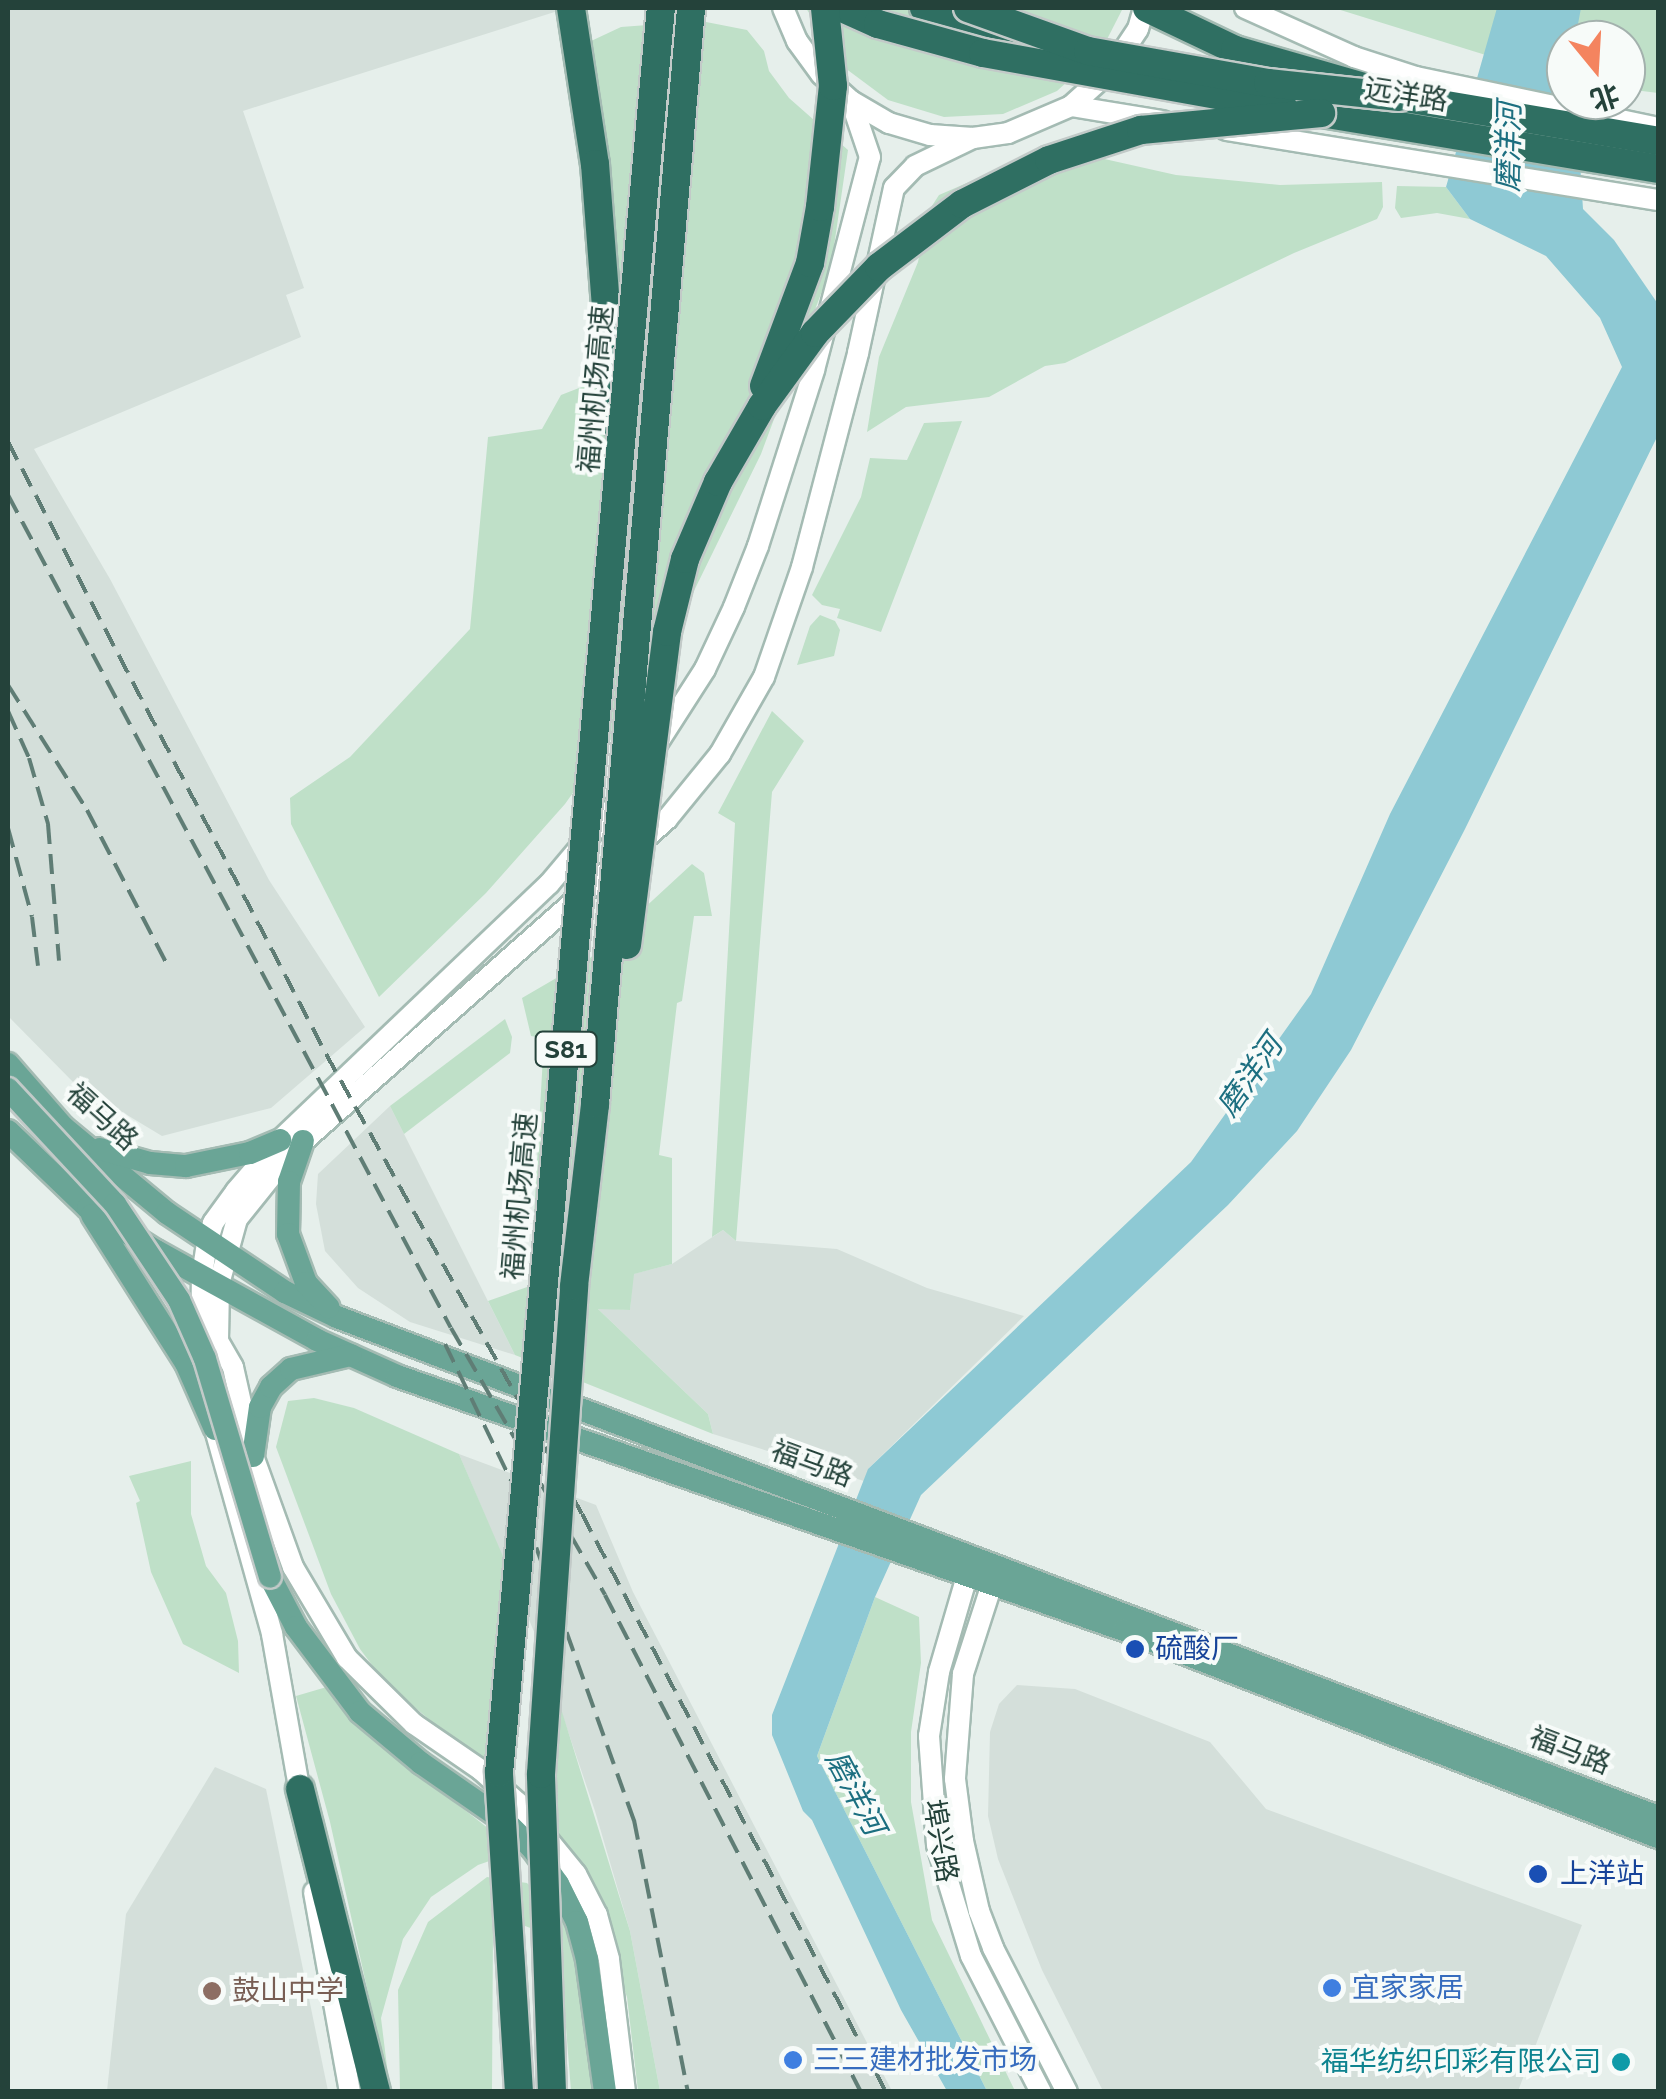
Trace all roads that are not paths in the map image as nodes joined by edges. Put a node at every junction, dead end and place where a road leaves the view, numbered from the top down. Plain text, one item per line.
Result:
1 (571, 8) edge
2 (661, 8) edge
3 (691, 8) edge
4 (784, 8) edge
5 (826, 8) edge
6 (842, 8) edge
7 (924, 8) edge
8 (968, 8) edge
9 (1146, 8) edge
10 (1244, 8) edge
11 (1090, 74) junction
12 (1399, 98) junction
13 (851, 101) junction
14 (1071, 106) junction
15 (1320, 113) junction
16 (1658, 128) edge
17 (973, 138) junction
18 (1658, 141) edge
19 (1658, 170) edge
20 (1656, 199) edge
21 (736, 452) junction
22 (618, 516) junction
23 (8, 1064) edge
24 (8, 1090) edge
25 (595, 1104) junction
26 (63, 1127) junction
27 (8, 1131) edge
28 (291, 1140) junction
29 (88, 1208) junction
30 (216, 1248) junction
31 (210, 1279) junction
32 (337, 1317) junction
33 (350, 1355) junction
34 (214, 1429) junction
35 (253, 1456) junction
36 (914, 1545) junction
37 (967, 1576) junction
38 (992, 1584) junction
39 (300, 1789) junction
40 (1658, 1817) edge
41 (1658, 1838) edge
42 (350, 2092) edge
43 (376, 2092) edge
44 (519, 2092) edge
45 (552, 2092) edge
46 (604, 2092) edge
47 (624, 2092) edge
48 (1041, 2092) edge
49 (1067, 2092) edge

1 - 22 highway, bridge
2 - 22 highway, 福州机场高速 / S81, bridge
3 - 25 highway, S81, bridge
4 - 13 main road
5 - 21 highway, bridge
6 - 11 highway, bridge
7 - 11 highway, bridge
8 - 12 highway, bridge
9 - 12 highway, bridge
9 - 14 main road
10 - 16 main road
11 - 15 highway, bridge
12 - 18 highway, 远洋路
13 - 17 main road
13 - 28 main road
14 - 17 main road
14 - 20 main road
15 - 19 highway, 远洋路
15 - 21 highway, bridge
17 - 28 main road
21 - 25 highway, bridge
22 - 44 highway, 福州机场高速 / S81, bridge
23 - 26 main road, 福马路
24 - 46 main road, bridge
25 - 45 highway, S81, bridge
26 - 28 main road
26 - 30 main road, 福马路
27 - 29 main road, 福马路
28 - 30 main road
28 - 32 main road
29 - 31 main road, 福马路
29 - 34 main road
30 - 31 main road
30 - 32 main road, 福马路
31 - 33 main road, 福马路
31 - 34 main road
31 - 35 main road
32 - 36 main road, 福马路
33 - 35 main road
33 - 36 main road, 福马路
34 - 39 main road
35 - 47 main road
36 - 37 main road, 福马路
36 - 40 main road, 福马路
37 - 38 main road, 福马路
37 - 48 main road, 埠兴路
38 - 41 main road, 福马路
38 - 49 main road, 埠兴路
39 - 42 main road
39 - 43 highway

